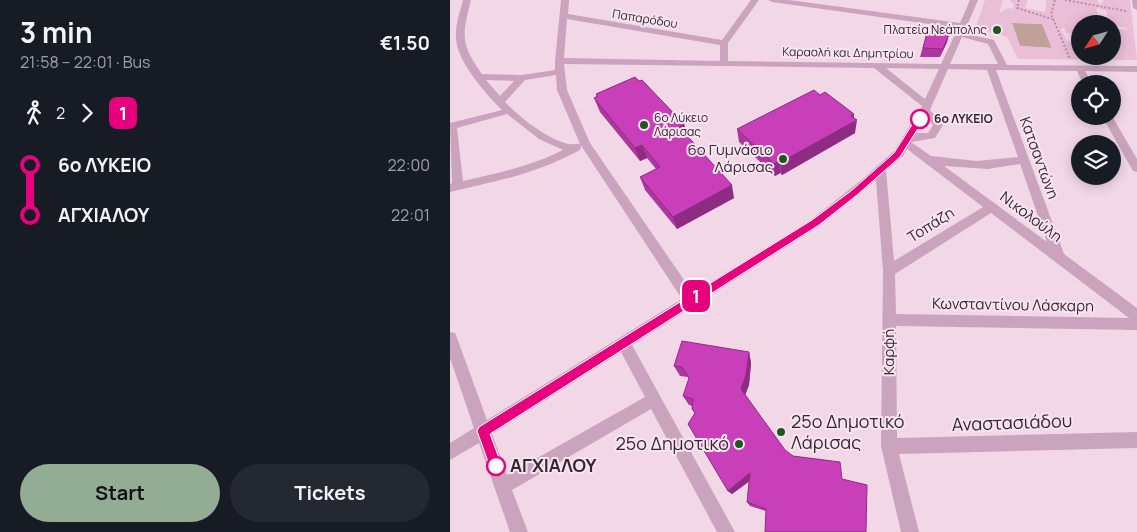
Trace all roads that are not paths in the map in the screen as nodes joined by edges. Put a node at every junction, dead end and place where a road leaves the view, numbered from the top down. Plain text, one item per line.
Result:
1 (467, 0) edge
2 (565, 0) edge
3 (754, 0) edge
4 (772, 0) edge
5 (974, 0) edge
6 (1136, 0) edge
7 (1134, 10) edge
8 (563, 16) junction
9 (961, 30) junction
10 (724, 43) junction
11 (724, 63) junction
12 (559, 66) junction
13 (876, 66) junction
14 (944, 68) junction
15 (991, 68) junction
16 (1004, 68) junction
17 (1077, 69) junction
18 (1137, 69) edge
19 (1081, 75) edge
20 (479, 78) junction
21 (522, 78) junction
22 (499, 102) junction
23 (926, 108) junction
24 (508, 112) junction
25 (1112, 125) edge
26 (451, 127) edge
27 (908, 140) junction
28 (585, 144) junction
29 (572, 149) junction
30 (928, 159) junction
31 (1024, 159) junction
32 (1137, 168) edge
33 (881, 170) junction
34 (454, 188) edge
35 (990, 207) junction
36 (1059, 258) junction
37 (889, 271) junction
38 (690, 300) junction
39 (1137, 316) edge
40 (889, 320) junction
41 (1137, 324) edge
42 (450, 338) edge
43 (623, 342) junction
44 (655, 399) junction
45 (483, 431) junction
46 (1137, 440) edge
47 (889, 446) junction
48 (450, 452) edge
49 (502, 486) junction
50 (519, 532) edge
51 (726, 532) edge
52 (910, 532) edge

1 - 20 street
2 - 8 street
3 - 10 street
4 - 9 street
5 - 9 street
6 - 7 street
8 - 10 street, Παπαρόδου
8 - 12 street
9 - 14 street
9 - 16 street
10 - 11 street
11 - 12 street, Καραολή και Δημητρίου
11 - 13 street, Καραολή και Δημητρίου
12 - 21 street, Καραολή και Δημητρίου
12 - 28 street
13 - 14 street, Καραολή και Δημητρίου
13 - 23 street
14 - 15 street, Καραολή και Δημητρίου
14 - 23 street
15 - 16 street, Καραολή και Δημητρίου
15 - 31 street, Κατσαντώνη
16 - 17 street, Καραολή και Δημητρίου
17 - 18 street, Καραολή και Δημητρίου
17 - 19 street
20 - 21 street, Καραολή και Δημητρίου
20 - 22 street
21 - 22 street
22 - 24 street
23 - 27 street
23 - 27 street
24 - 26 street
24 - 29 street
25 - 32 street
26 - 34 street
27 - 30 street, Νικολούλη
27 - 33 street
28 - 29 street
28 - 38 street
29 - 34 street
30 - 31 street
30 - 35 street, Νικολούλη
31 - 36 street, Κατσαντώνη
33 - 37 street, Καρφή
33 - 38 street
35 - 36 street, Νικολούλη
35 - 37 street, Τοπάζη
36 - 39 street, Νικολούλη
37 - 40 street, Καρφή
38 - 43 street
40 - 41 street, Κωνσταντίνου Λάσκαρη
40 - 47 street, Καρφή
42 - 45 street
43 - 44 street
43 - 45 street
44 - 49 street
44 - 51 street
45 - 48 street
45 - 49 street
46 - 47 street, Αναστασιάδου
47 - 52 street, Καρφή
49 - 50 street

